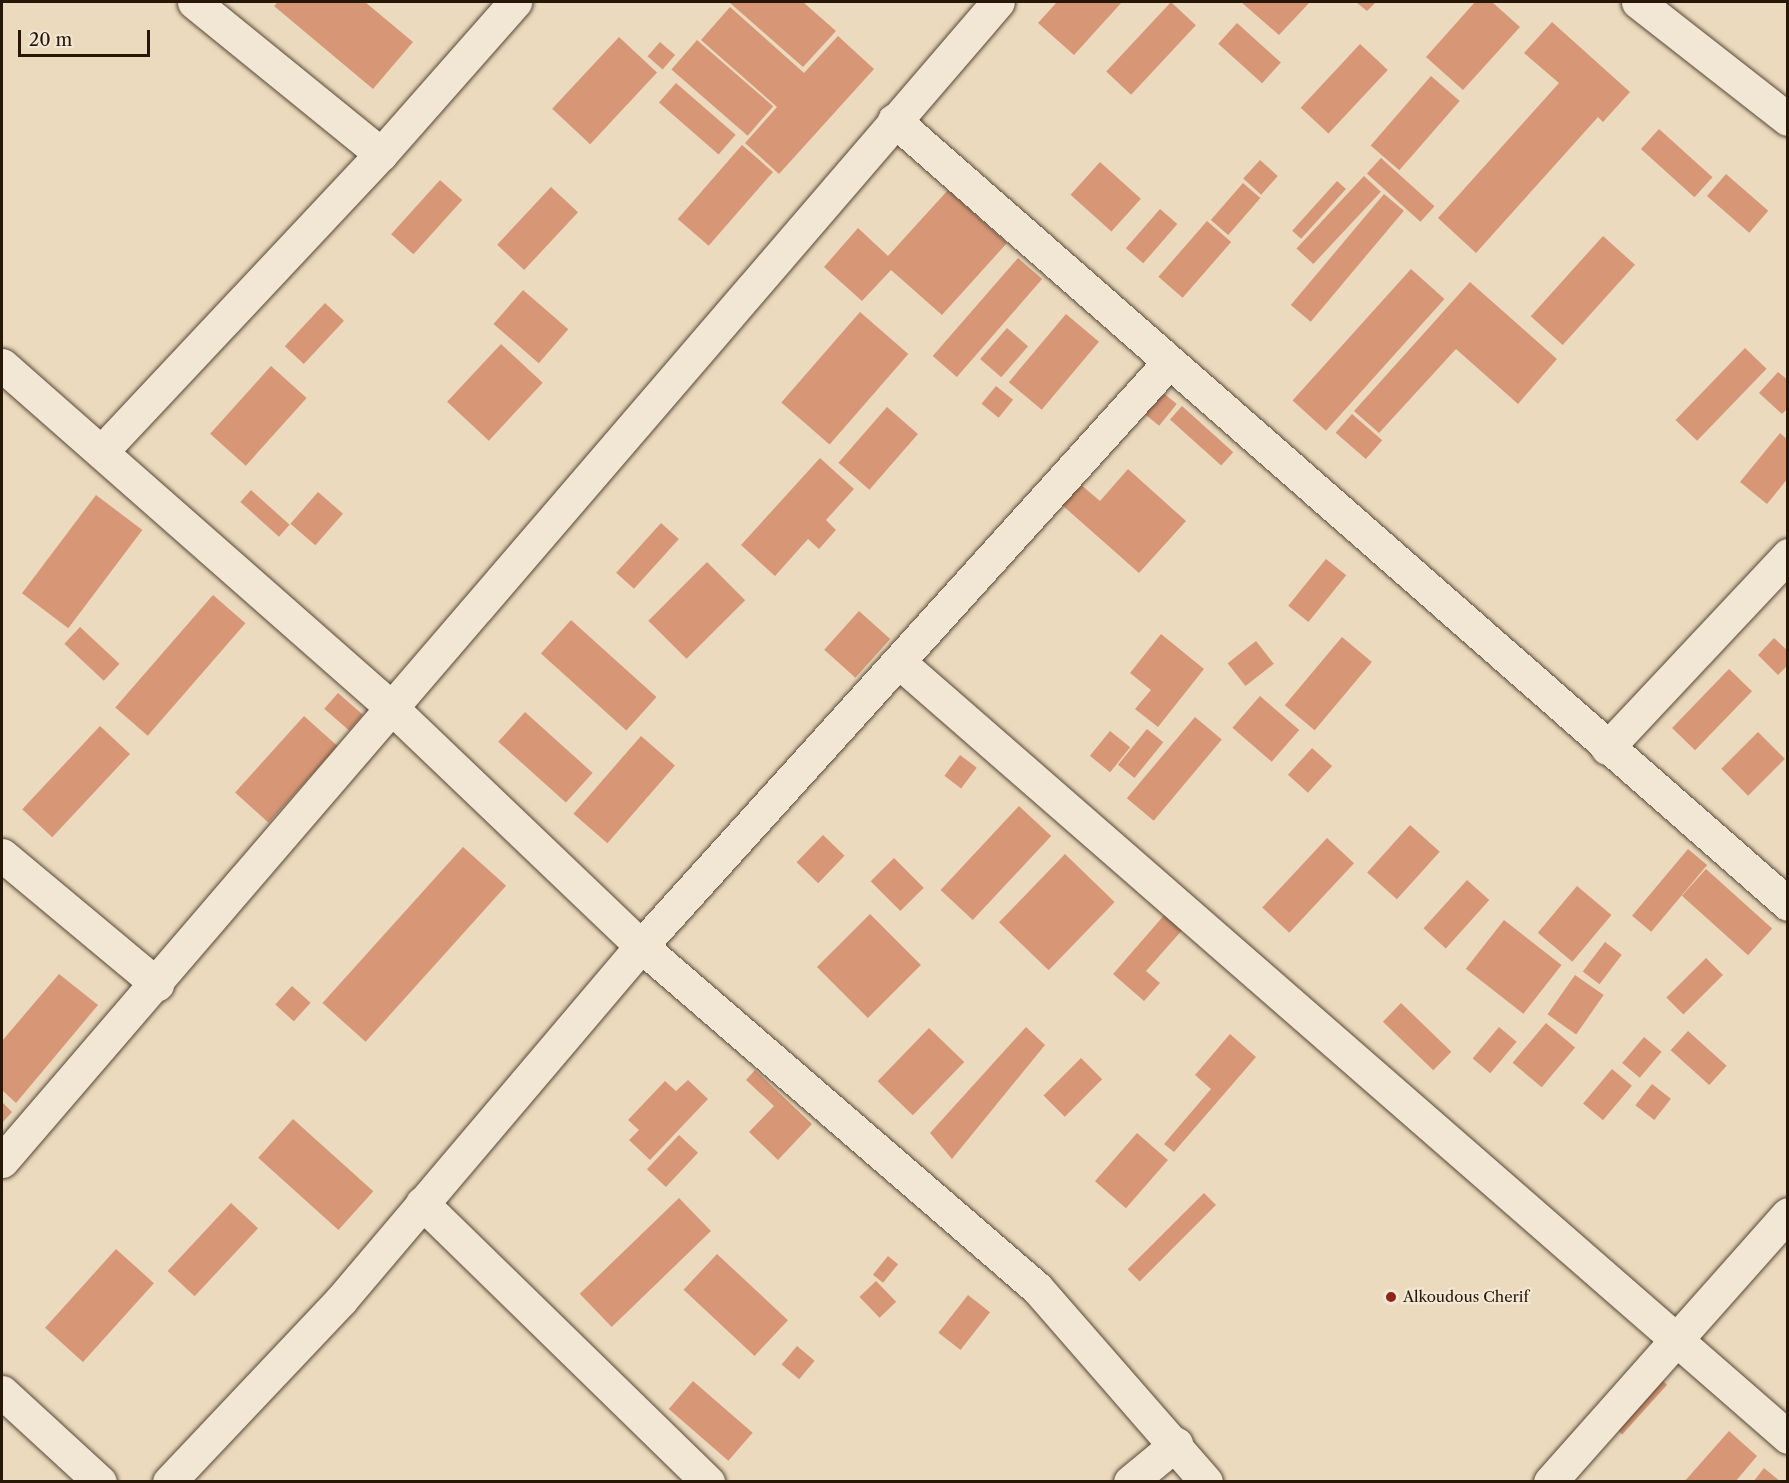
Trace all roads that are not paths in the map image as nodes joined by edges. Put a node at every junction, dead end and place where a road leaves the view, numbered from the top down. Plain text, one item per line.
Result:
1 (194, 2) edge
2 (515, 2) edge
3 (998, 2) edge
4 (1638, 2) edge
5 (1788, 119) edge
6 (894, 120) junction
7 (381, 154) junction
8 (1169, 362) junction
9 (2, 365) edge
10 (102, 451) junction
11 (1788, 555) edge
12 (899, 662) junction
13 (393, 709) junction
14 (1607, 748) junction
15 (2, 855) edge
16 (1788, 904) edge
17 (641, 946) junction
18 (157, 984) junction
19 (2, 1161) edge
20 (422, 1203) junction
21 (1788, 1214) edge
22 (1679, 1340) junction
23 (2, 1392) edge
24 (1788, 1437) edge
25 (1176, 1444) junction
26 (100, 1482) edge
27 (169, 1482) edge
28 (708, 1482) edge
29 (1130, 1482) edge
30 (1206, 1482) edge
31 (1550, 1482) edge

1 - 7 street
2 - 7 street
3 - 6 street
4 - 5 street
6 - 8 street
6 - 13 street
7 - 10 street
8 - 12 street
8 - 14 street
9 - 10 street
10 - 13 street
11 - 14 street
12 - 17 street
12 - 22 street
13 - 17 street
13 - 18 street
14 - 16 street
15 - 18 street
17 - 20 street
17 - 25 street
18 - 19 street
20 - 27 street
20 - 28 street
21 - 22 street
22 - 24 street
22 - 31 street
23 - 26 street
25 - 29 street
25 - 30 street

